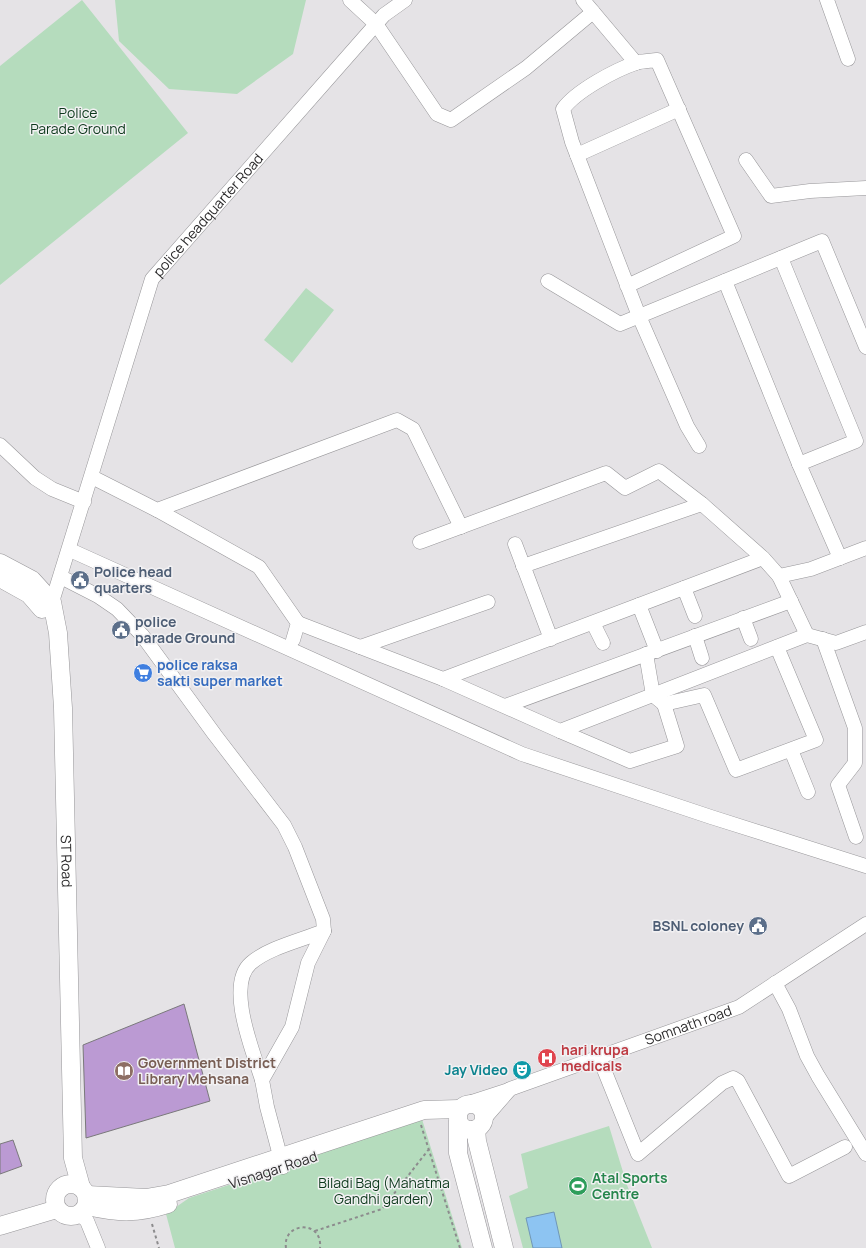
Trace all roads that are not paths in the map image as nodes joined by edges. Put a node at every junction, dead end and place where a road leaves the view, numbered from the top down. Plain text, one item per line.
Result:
1 (350, 0) edge
2 (405, 0) edge
3 (583, 0) edge
4 (827, 0) edge
5 (593, 12) junction
6 (376, 24) junction
7 (848, 59) dead end
8 (636, 62) junction
9 (679, 109) junction
10 (577, 155) junction
11 (746, 160) dead end
12 (866, 188) edge
13 (781, 258) junction
14 (548, 281) dead end
15 (725, 281) junction
16 (628, 286) junction
17 (639, 316) junction
18 (866, 347) edge
19 (861, 439) edge
20 (0, 445) edge
21 (699, 446) dead end
22 (799, 464) junction
23 (92, 477) junction
24 (84, 502) junction
25 (702, 504) junction
26 (157, 510) junction
27 (461, 527) junction
28 (420, 542) dead end
29 (515, 544) dead end
30 (866, 548) edge
31 (70, 550) junction
32 (764, 558) junction
33 (840, 558) junction
34 (0, 563) edge
35 (523, 566) junction
36 (779, 576) junction
37 (61, 577) junction
38 (0, 578) edge
39 (684, 588) junction
40 (791, 601) junction
41 (488, 602) dead end
42 (639, 605) junction
43 (48, 607) junction
44 (695, 616) dead end
45 (744, 618) junction
46 (298, 623) junction
47 (593, 623) junction
48 (866, 632) edge
49 (807, 635) junction
50 (695, 636) junction
51 (551, 639) junction
52 (751, 639) dead end
53 (822, 639) junction
54 (293, 640) dead end
55 (603, 643) dead end
56 (360, 647) junction
57 (777, 647) junction
58 (651, 652) junction
59 (702, 658) dead end
60 (443, 679) junction
61 (653, 695) junction
62 (664, 704) junction
63 (505, 706) junction
64 (560, 731) junction
65 (791, 750) junction
66 (808, 792) dead end
67 (856, 837) dead end
68 (866, 866) edge
69 (866, 924) edge
70 (324, 931) junction
71 (775, 983) junction
72 (599, 1058) junction
73 (262, 1080) junction
74 (510, 1090) junction
75 (461, 1113) junction
76 (480, 1124) junction
77 (845, 1147) dead end
78 (866, 1152) edge
79 (282, 1162) junction
80 (80, 1197) junction
81 (57, 1209) junction
82 (0, 1226) edge
83 (98, 1248) edge
84 (483, 1248) edge
85 (504, 1248) edge

1 - 6 street
2 - 6 street, police headquarter Road
3 - 5 street
4 - 7 street
5 - 6 street
5 - 8 street
6 - 23 street, police headquarter Road
8 - 9 street
8 - 10 street
9 - 10 street
9 - 16 street
10 - 16 street
11 - 12 street
13 - 15 street
13 - 18 street
13 - 19 street
14 - 17 street
15 - 17 street
15 - 22 street
16 - 17 street
17 - 21 street
19 - 22 street
20 - 24 street
22 - 33 street
23 - 24 street, police headquarter Road
23 - 26 street
24 - 31 street, police headquarter Road
25 - 27 street
25 - 32 street
25 - 35 street
26 - 27 street
26 - 46 street
27 - 28 street
29 - 35 street
30 - 33 street
31 - 37 street, police headquarter Road
31 - 68 street
32 - 36 street
32 - 39 street
33 - 36 street
34 - 43 main road, ST Road
35 - 51 street
36 - 40 street
37 - 43 street, police headquarter Road
37 - 70 street
38 - 43 main road, ST Road
39 - 42 street
39 - 44 street
40 - 45 street
40 - 49 street
41 - 56 street
42 - 47 street
42 - 58 street
43 - 80 main road, ST Road
45 - 50 street
45 - 52 street
46 - 54 street
46 - 56 street
47 - 51 street
47 - 55 street
48 - 53 street
49 - 53 street
49 - 57 street
50 - 58 street
50 - 59 street
51 - 60 street
53 - 67 street
56 - 60 street
57 - 61 street
57 - 65 street
58 - 61 street
58 - 63 street
60 - 63 street
61 - 62 street
61 - 64 street
62 - 64 street
62 - 65 street
63 - 64 street
65 - 66 street
69 - 71 street, Somnath road
70 - 73 street
70 - 73 street
71 - 72 street, Somnath road
71 - 78 street
72 - 74 street, Somnath road
72 - 77 street
73 - 79 street
74 - 75 street
74 - 76 street, Somnath road
75 - 76 main road
75 - 76 main road
75 - 79 main road, Visnagar Road
75 - 79 main road
75 - 84 main road
76 - 85 main road
79 - 80 main road
80 - 81 main road
80 - 81 main road
80 - 83 street
81 - 82 main road

